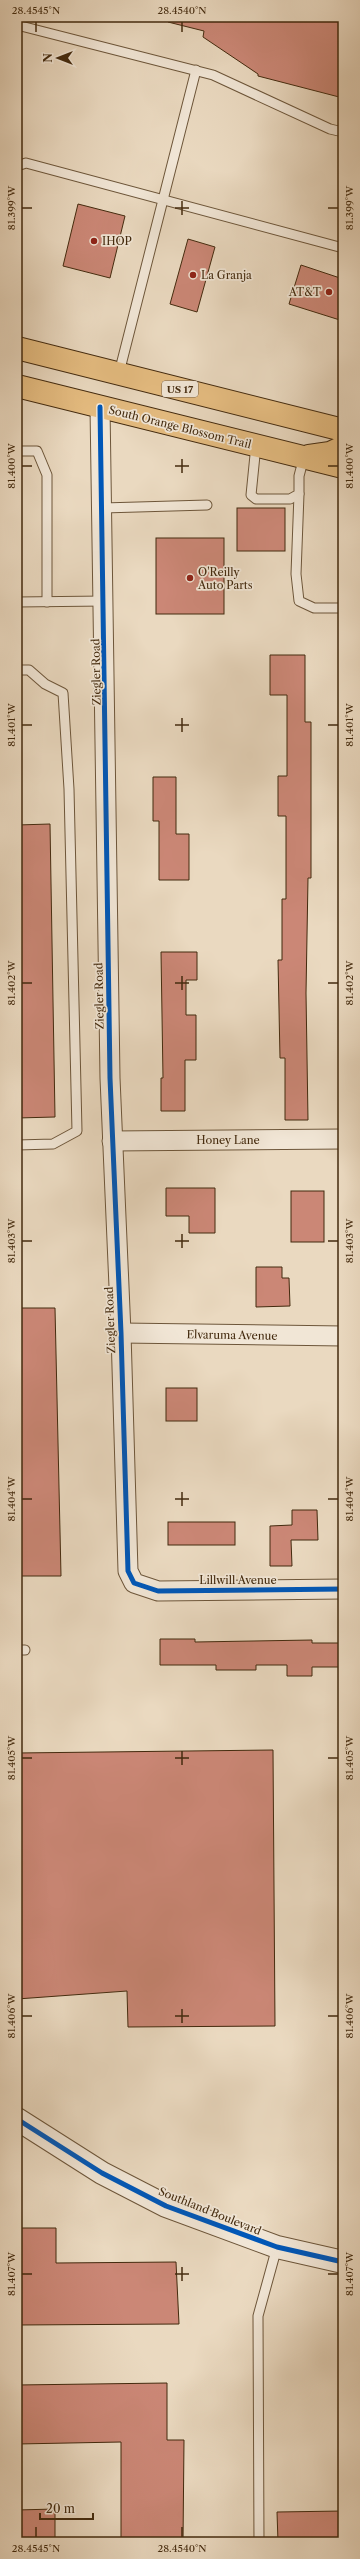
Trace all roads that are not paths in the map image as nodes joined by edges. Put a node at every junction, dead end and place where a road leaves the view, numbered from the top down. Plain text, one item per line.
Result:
1 (17, 25) edge
2 (196, 70) junction
3 (343, 132) edge
4 (17, 166) edge
5 (162, 199) junction
6 (343, 248) edge
7 (17, 348) edge
8 (119, 373) junction
9 (17, 386) edge
10 (100, 407) junction
11 (343, 430) edge
12 (256, 445) junction
13 (343, 447) edge
14 (17, 451) edge
15 (304, 457) junction
16 (343, 467) edge
17 (299, 494) junction
18 (207, 505) dead end
19 (103, 508) junction
20 (105, 601) junction
21 (17, 602) edge
22 (47, 602) junction
23 (343, 608) edge
24 (17, 670) edge
25 (343, 1139) edge
26 (112, 1141) junction
27 (17, 1145) edge
28 (121, 1333) junction
29 (343, 1336) edge
30 (134, 1583) joint
31 (343, 1589) edge
32 (17, 2119) edge
33 (277, 2248) junction
34 (343, 2262) edge
35 (259, 2542) edge

1 - 2 lane
2 - 3 lane
2 - 5 lane
4 - 5 lane
5 - 6 lane
5 - 8 lane
7 - 8 main road, US 17
8 - 11 main road, US 17
9 - 10 main road, South Orange Blossom Trail
10 - 12 main road, South Orange Blossom Trail
10 - 19 street, Ziegler Road
12 - 15 main road, South Orange Blossom Trail
12 - 17 lane
13 - 15 main road
14 - 22 lane
15 - 16 main road, South Orange Blossom Trail
15 - 17 lane
17 - 23 lane
18 - 19 lane
19 - 20 street, Ziegler Road
20 - 22 lane
20 - 26 street, Ziegler Road
21 - 22 lane
24 - 27 lane
25 - 26 street, Honey Lane
26 - 28 street, Ziegler Road
28 - 29 street, Elvaruma Avenue
28 - 30 street, Ziegler Road
30 - 31 street, Lillwill Avenue
32 - 33 street, Southland Boulevard
33 - 34 street, Southland Boulevard
33 - 35 lane

